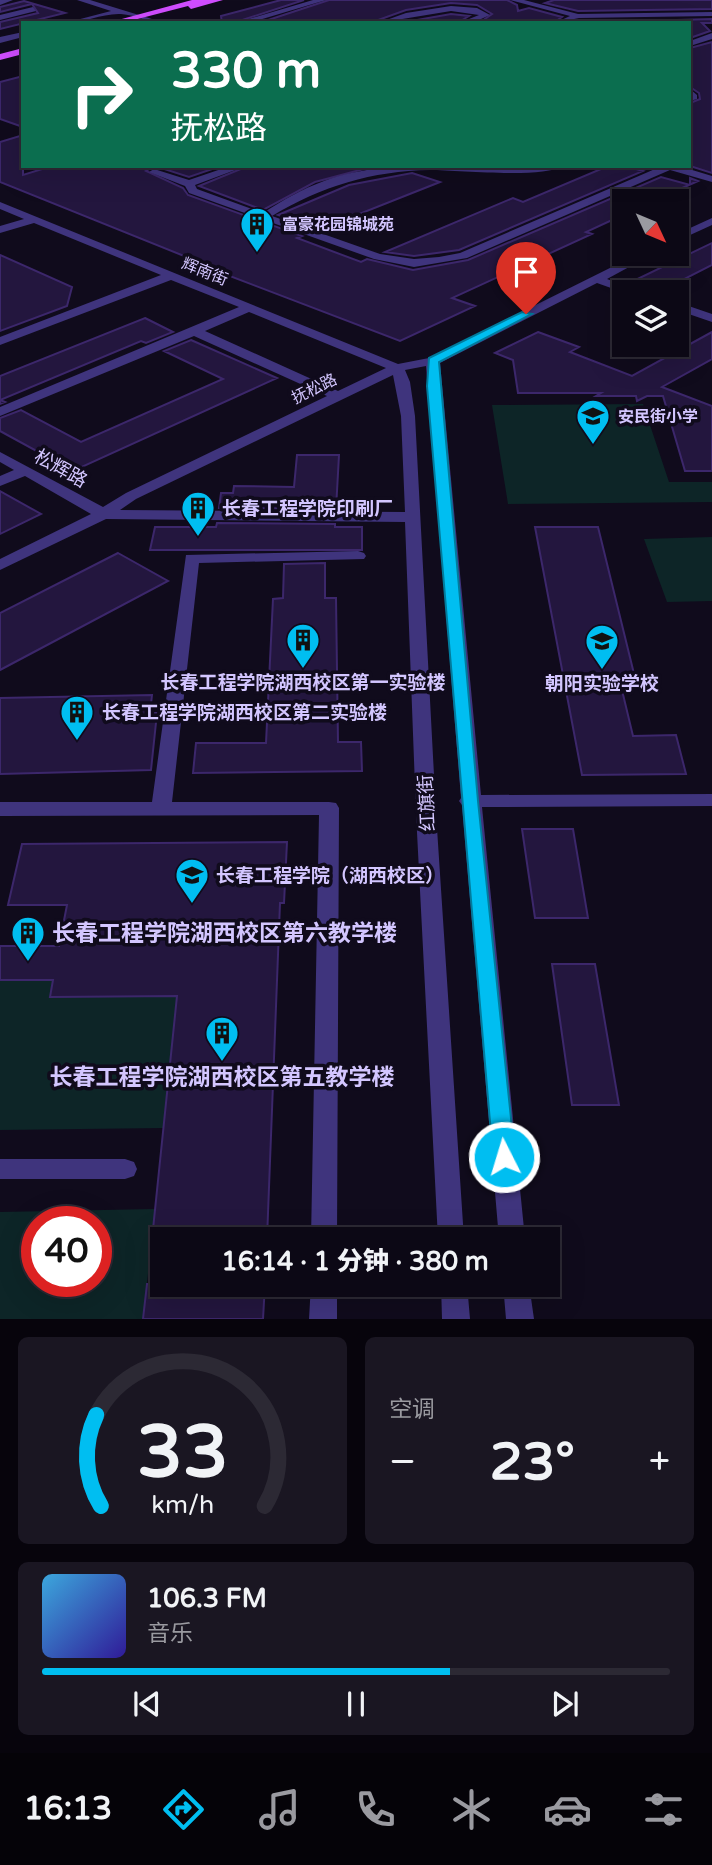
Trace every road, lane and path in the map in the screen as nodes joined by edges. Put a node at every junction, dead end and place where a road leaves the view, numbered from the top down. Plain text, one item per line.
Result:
1 (9, 0) edge
2 (80, 0) edge
3 (201, 0) edge
4 (219, 0) edge
5 (322, 0) edge
6 (522, 1) edge
7 (0, 4) edge
8 (33, 9) dead end
9 (121, 12) junction
10 (681, 14) junction
11 (712, 14) edge
12 (578, 16) junction
13 (0, 18) edge
14 (133, 19) edge
15 (146, 19) junction
16 (78, 21) edge
17 (154, 21) edge
18 (246, 21) edge
19 (389, 21) edge
20 (469, 21) edge
21 (564, 21) edge
22 (675, 21) edge
23 (0, 29) edge
24 (20, 35) edge
25 (712, 36) edge
26 (0, 40) edge
27 (691, 44) edge
28 (21, 49) edge
29 (21, 50) edge
30 (0, 52) edge
31 (0, 57) edge
32 (236, 168) edge
33 (544, 168) edge
34 (663, 168) edge
35 (675, 168) edge
36 (154, 172) dead end
37 (712, 179) edge
38 (189, 184) junction
39 (0, 205) edge
40 (263, 218) junction
41 (34, 219) junction
42 (709, 225) edge
43 (0, 230) edge
44 (690, 233) edge
45 (623, 266) edge
46 (172, 275) junction
47 (596, 279) junction
48 (612, 284) edge
49 (250, 307) junction
50 (689, 310) edge
51 (712, 318) edge
52 (194, 331) junction
53 (0, 341) edge
54 (433, 361) junction
55 (397, 368) junction
56 (338, 396) junction
57 (0, 412) edge
58 (0, 456) edge
59 (26, 470) junction
60 (0, 482) edge
61 (103, 514) junction
62 (413, 517) junction
63 (358, 556) dead end
64 (0, 565) edge
65 (712, 800) edge
66 (469, 801) junction
67 (161, 808) junction
68 (0, 809) edge
69 (0, 1169) edge
70 (125, 1169) dead end
71 (324, 1227) edge
72 (450, 1227) edge
73 (511, 1227) edge
74 (324, 1297) edge
75 (455, 1297) edge
76 (517, 1297) edge
77 (323, 1319) edge
78 (456, 1319) edge
79 (520, 1319) edge

1 - 7 street
2 - 9 street
3 - 14 main road
4 - 15 main road
5 - 18 street
6 - 12 street
8 - 13 street
9 - 14 street
9 - 16 street
10 - 11 street
10 - 12 street
10 - 22 street
12 - 21 street
14 - 15 main road
15 - 17 street
19 - 20 street
23 - 24 street
24 - 26 street
25 - 27 street
28 - 30 main road
29 - 31 main road
32 - 38 street
33 - 40 street
34 - 40 street
35 - 37 street
36 - 38 street
38 - 40 street
39 - 41 street, 辉南街
41 - 43 street
41 - 46 street, 辉南街
42 - 44 street
45 - 47 street, 抚松路
46 - 49 street, 辉南街
46 - 53 street
47 - 48 street
47 - 54 street, 抚松路
49 - 52 street
49 - 55 street, 辉南街
50 - 51 street
52 - 56 street
52 - 57 street
54 - 55 street, 抚松路
54 - 66 street
55 - 56 street, 抚松路
55 - 62 street, 红旗街
56 - 61 street, 抚松路
58 - 59 street, 松辉路
59 - 60 street
59 - 61 street, 松辉路
61 - 62 street
61 - 64 street, 抚松路
62 - 72 street, 红旗街
63 - 67 street
65 - 66 street
66 - 73 street
67 - 68 street
67 - 71 street
69 - 70 street
74 - 77 street
75 - 78 street
76 - 79 street

